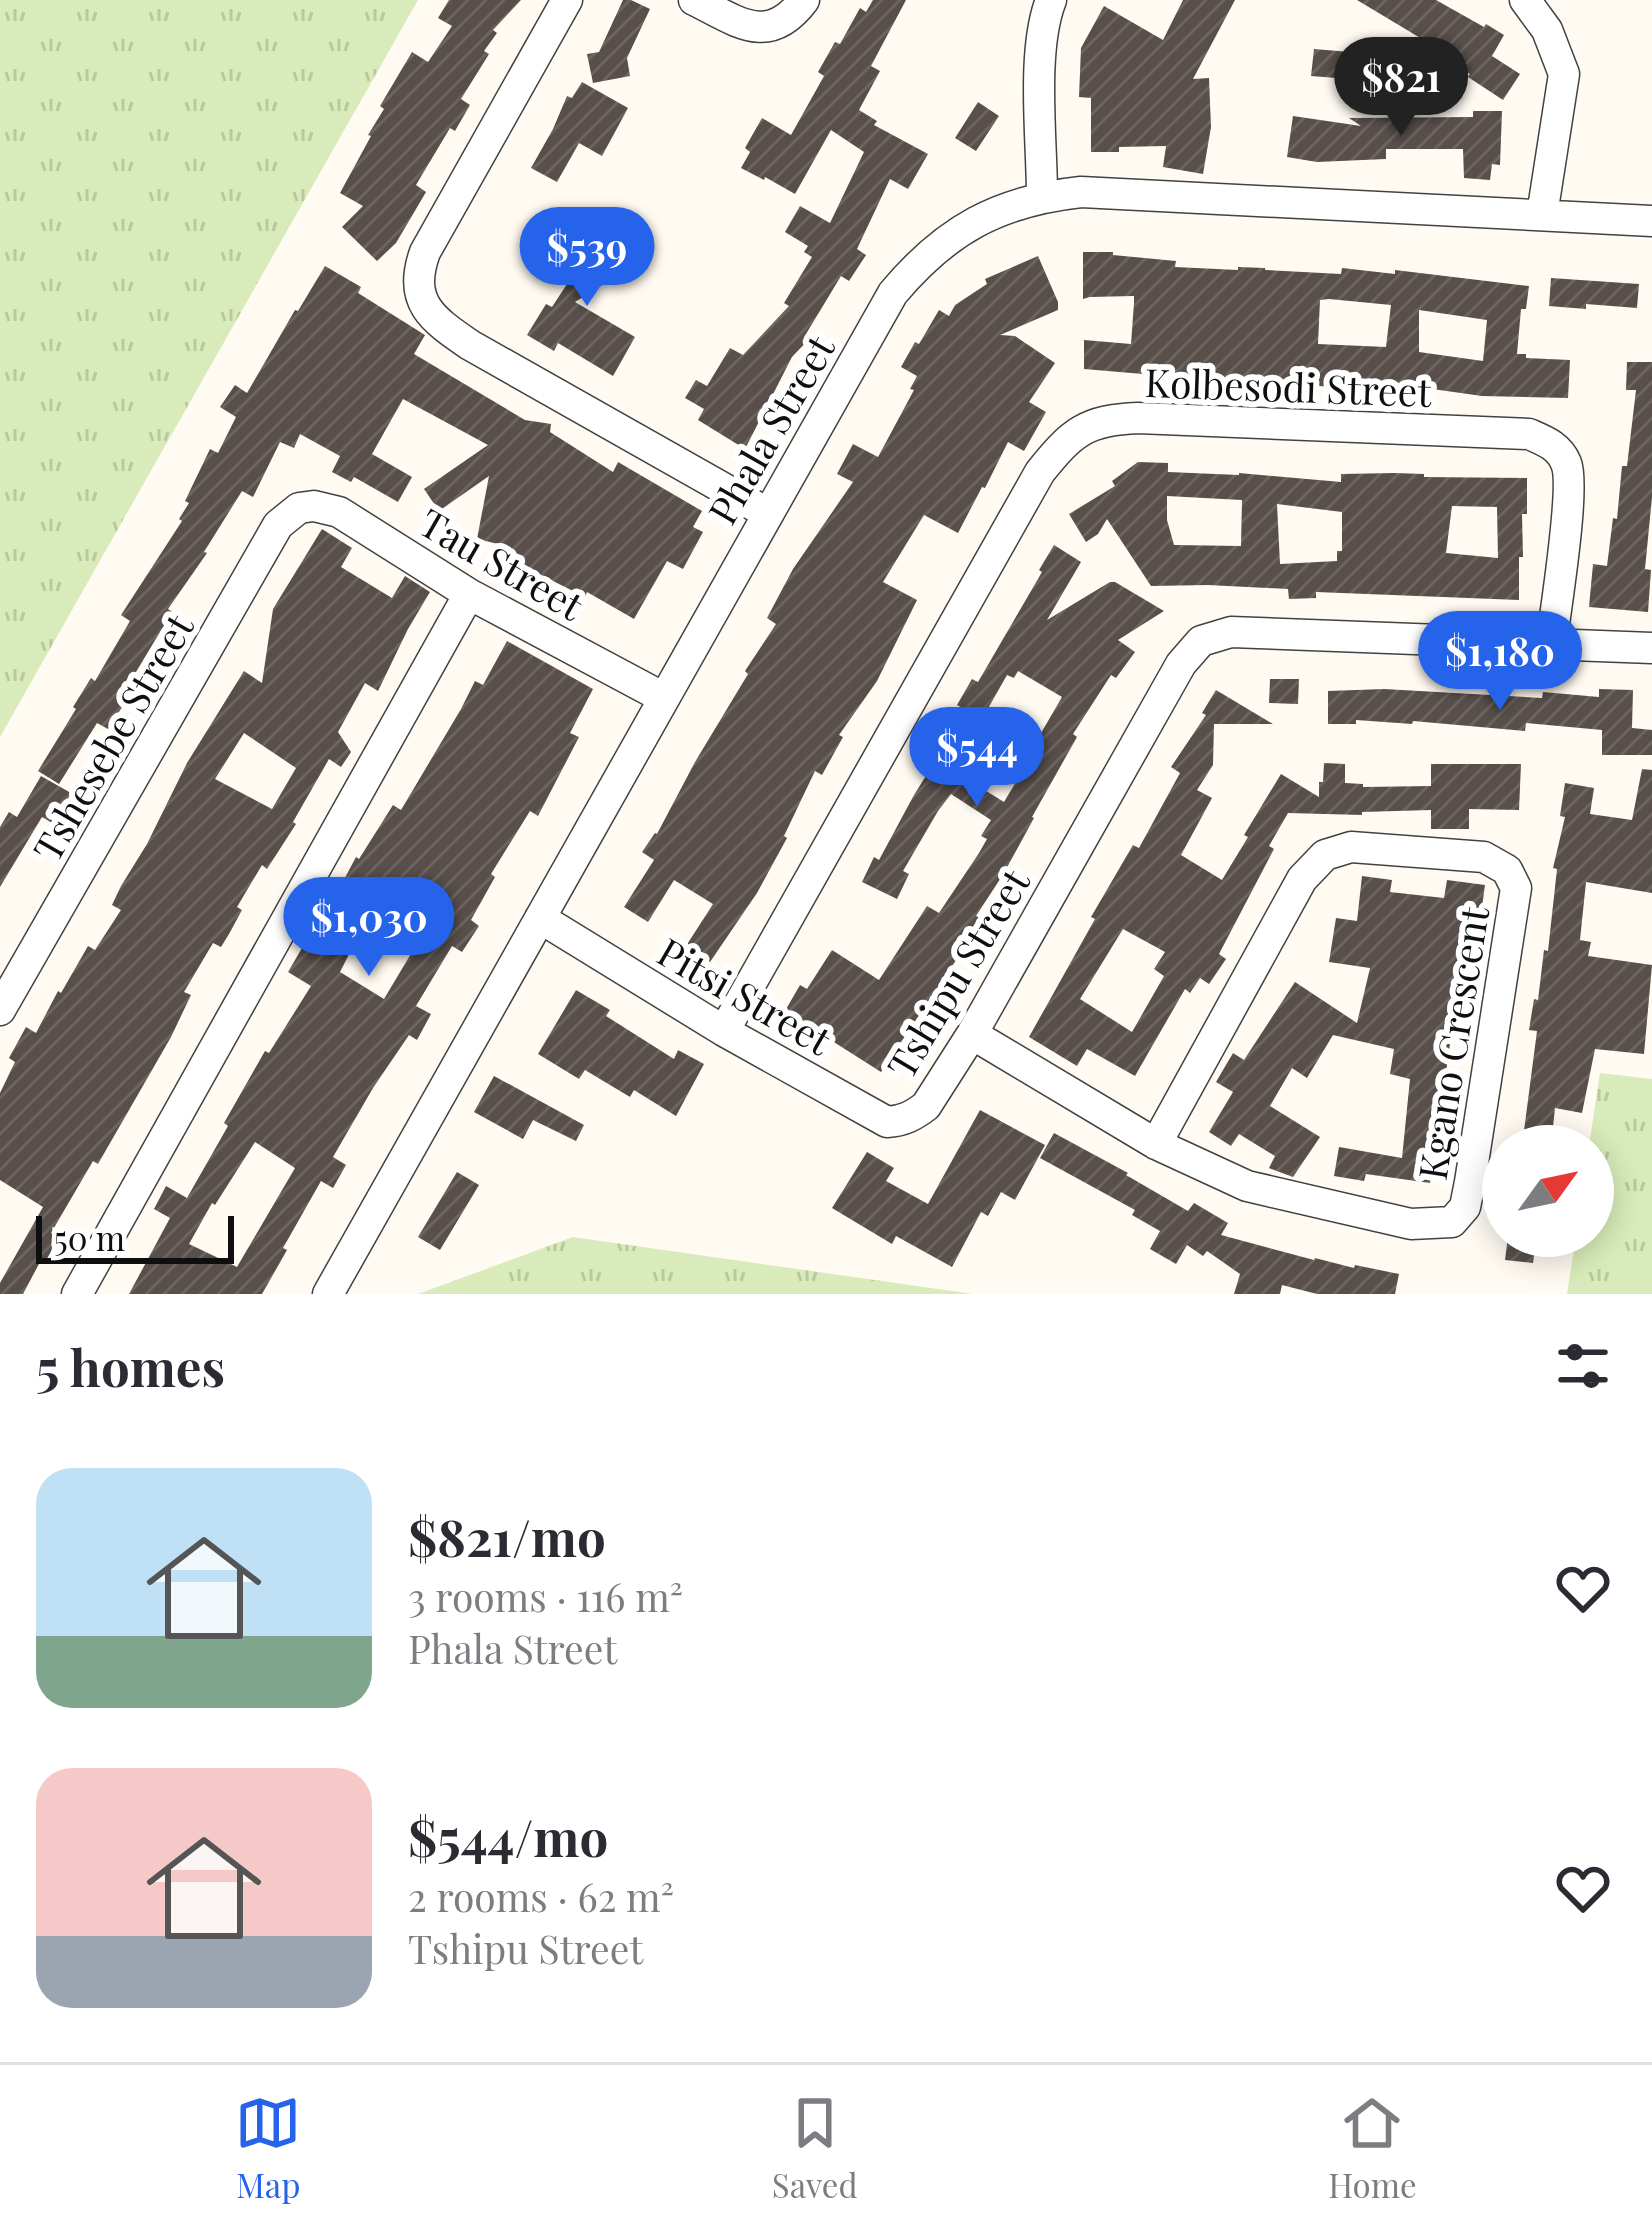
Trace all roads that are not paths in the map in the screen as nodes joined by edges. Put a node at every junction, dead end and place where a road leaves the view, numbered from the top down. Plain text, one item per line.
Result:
1 (567, 0) edge
2 (694, 0) edge
3 (804, 0) edge
4 (1051, 0) edge
5 (1525, 0) edge
6 (1042, 196) junction
7 (1542, 215) junction
8 (1652, 220) edge
9 (299, 508) joint
10 (767, 513) junction
11 (469, 594) junction
12 (1551, 646) junction
13 (1652, 648) edge
14 (664, 698) junction
15 (540, 918) junction
16 (0, 1010) edge
17 (724, 1030) junction
18 (973, 1034) junction
19 (915, 1115) joint
20 (1156, 1144) junction
21 (77, 1294) edge
22 (328, 1294) edge

1 - 10 street
2 - 3 street
4 - 6 street
5 - 7 street
6 - 7 street, Phala Street
6 - 10 street, Phala Street
7 - 8 street, Phala Street
9 - 11 street, Tau Street
9 - 16 street, Tshesebe Street
10 - 14 street, Phala Street
11 - 14 street, Tau Street
11 - 21 street
12 - 13 street, Tshipu Street
12 - 17 street, Kolbesodi Street
12 - 18 street, Tshipu Street
14 - 15 street, Phala Street
15 - 17 street, Pitsi Street
15 - 22 street, Phala Street
17 - 19 street, Pitsi Street
18 - 19 street, Tshipu Street
18 - 20 street, Kgano Crescent
20 - 20 street, Kgano Crescent

